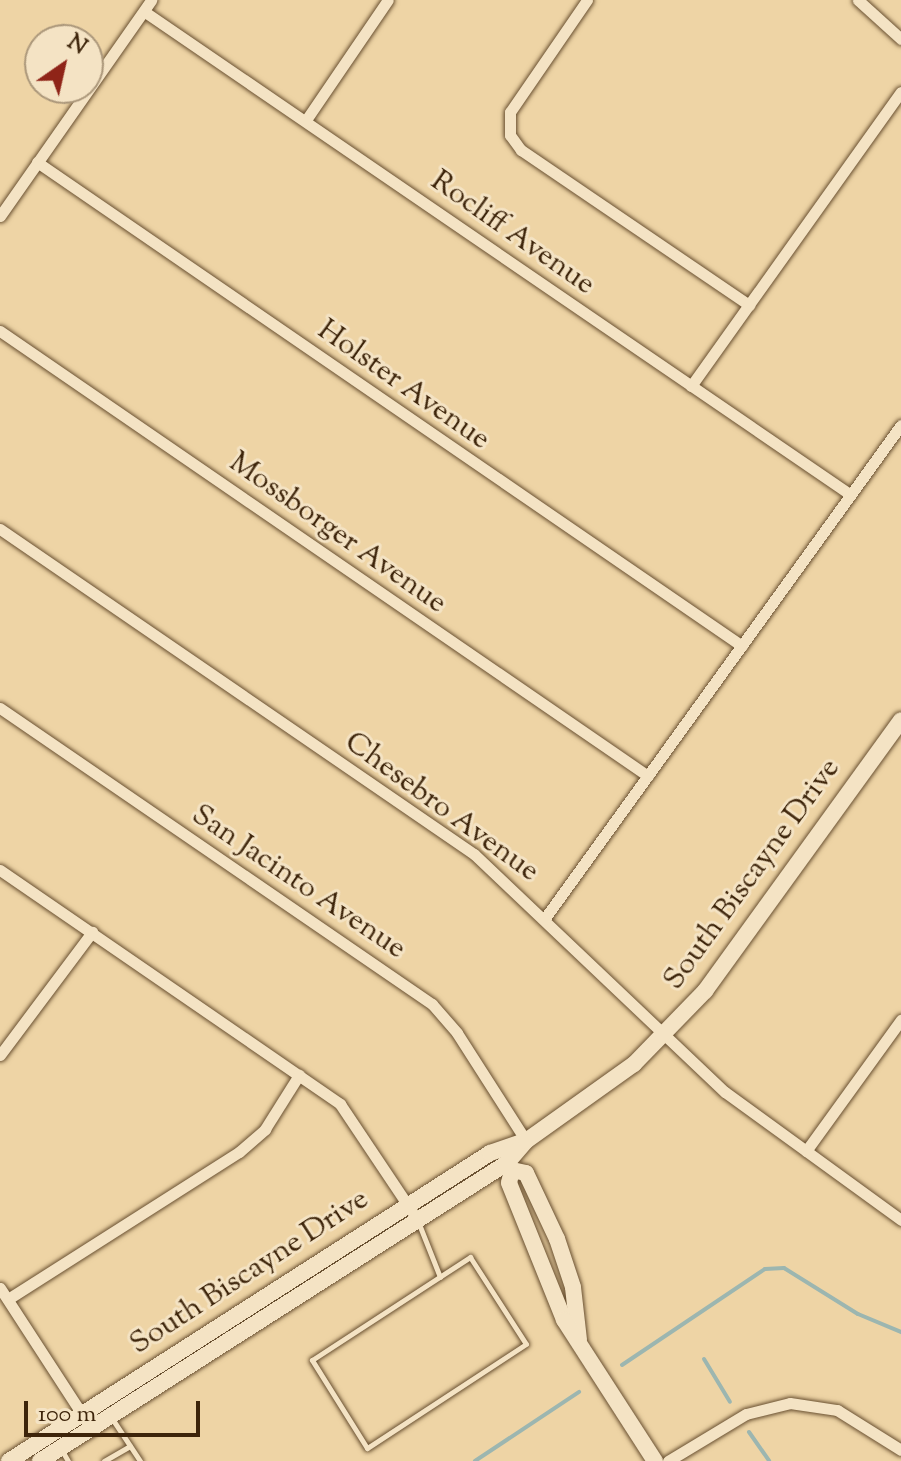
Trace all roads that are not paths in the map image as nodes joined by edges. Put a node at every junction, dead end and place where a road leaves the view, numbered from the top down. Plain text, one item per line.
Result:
1 (388, 0) edge
2 (587, 0) edge
3 (858, 0) edge
4 (148, 6) edge
5 (901, 39) edge
6 (901, 92) edge
7 (306, 120) junction
8 (37, 162) junction
9 (0, 216) edge
10 (749, 305) junction
11 (0, 331) edge
12 (691, 386) junction
13 (901, 425) edge
14 (851, 495) junction
15 (0, 529) edge
16 (742, 646) junction
17 (0, 708) edge
18 (901, 720) edge
19 (648, 776) junction
20 (0, 870) edge
21 (545, 918) junction
22 (92, 932) junction
23 (901, 1020) edge
24 (666, 1036) junction
25 (1, 1054) edge
26 (299, 1075) junction
27 (526, 1141) junction
28 (806, 1151) junction
29 (506, 1161) junction
30 (413, 1212) junction
31 (901, 1220) edge
32 (440, 1277) junction
33 (0, 1288) edge
34 (8, 1299) junction
35 (110, 1416) junction
36 (87, 1421) junction
37 (130, 1446) junction
38 (901, 1450) edge
39 (64, 1454) edge
40 (9, 1461) edge
41 (40, 1461) edge
42 (104, 1461) edge
43 (140, 1461) edge
44 (655, 1461) edge
45 (668, 1461) edge

1 - 7 street
2 - 10 street
3 - 5 street
4 - 7 street, Rocliff Avenue
4 - 8 street
6 - 10 street
7 - 12 street, Rocliff Avenue
8 - 9 street
8 - 16 street, Holster Avenue
10 - 12 street
11 - 19 street, Mossborger Avenue
12 - 14 street, Rocliff Avenue
13 - 14 street
14 - 16 street
15 - 21 street, Chesebro Avenue
16 - 19 street
17 - 27 street, San Jacinto Avenue
18 - 24 street, South Biscayne Drive
19 - 21 street
20 - 22 street
21 - 24 street, Chesebro Avenue
22 - 25 street
22 - 26 street
23 - 28 street
24 - 27 street, South Biscayne Drive
24 - 28 street, Chesebro Avenue
26 - 30 street
26 - 34 street
27 - 29 street, South Biscayne Drive
28 - 31 street, Chesebro Avenue
29 - 30 street, South Biscayne Drive
29 - 44 street
30 - 32 lane
30 - 35 street, South Biscayne Drive
30 - 36 street, South Biscayne Drive
32 - 32 lane
33 - 34 street
34 - 36 street
35 - 36 street, South Biscayne Drive
35 - 37 lane
36 - 39 street, South Biscayne Drive
36 - 40 street, South Biscayne Drive
37 - 42 lane
37 - 43 lane
38 - 45 street
39 - 41 street, South Biscayne Drive

